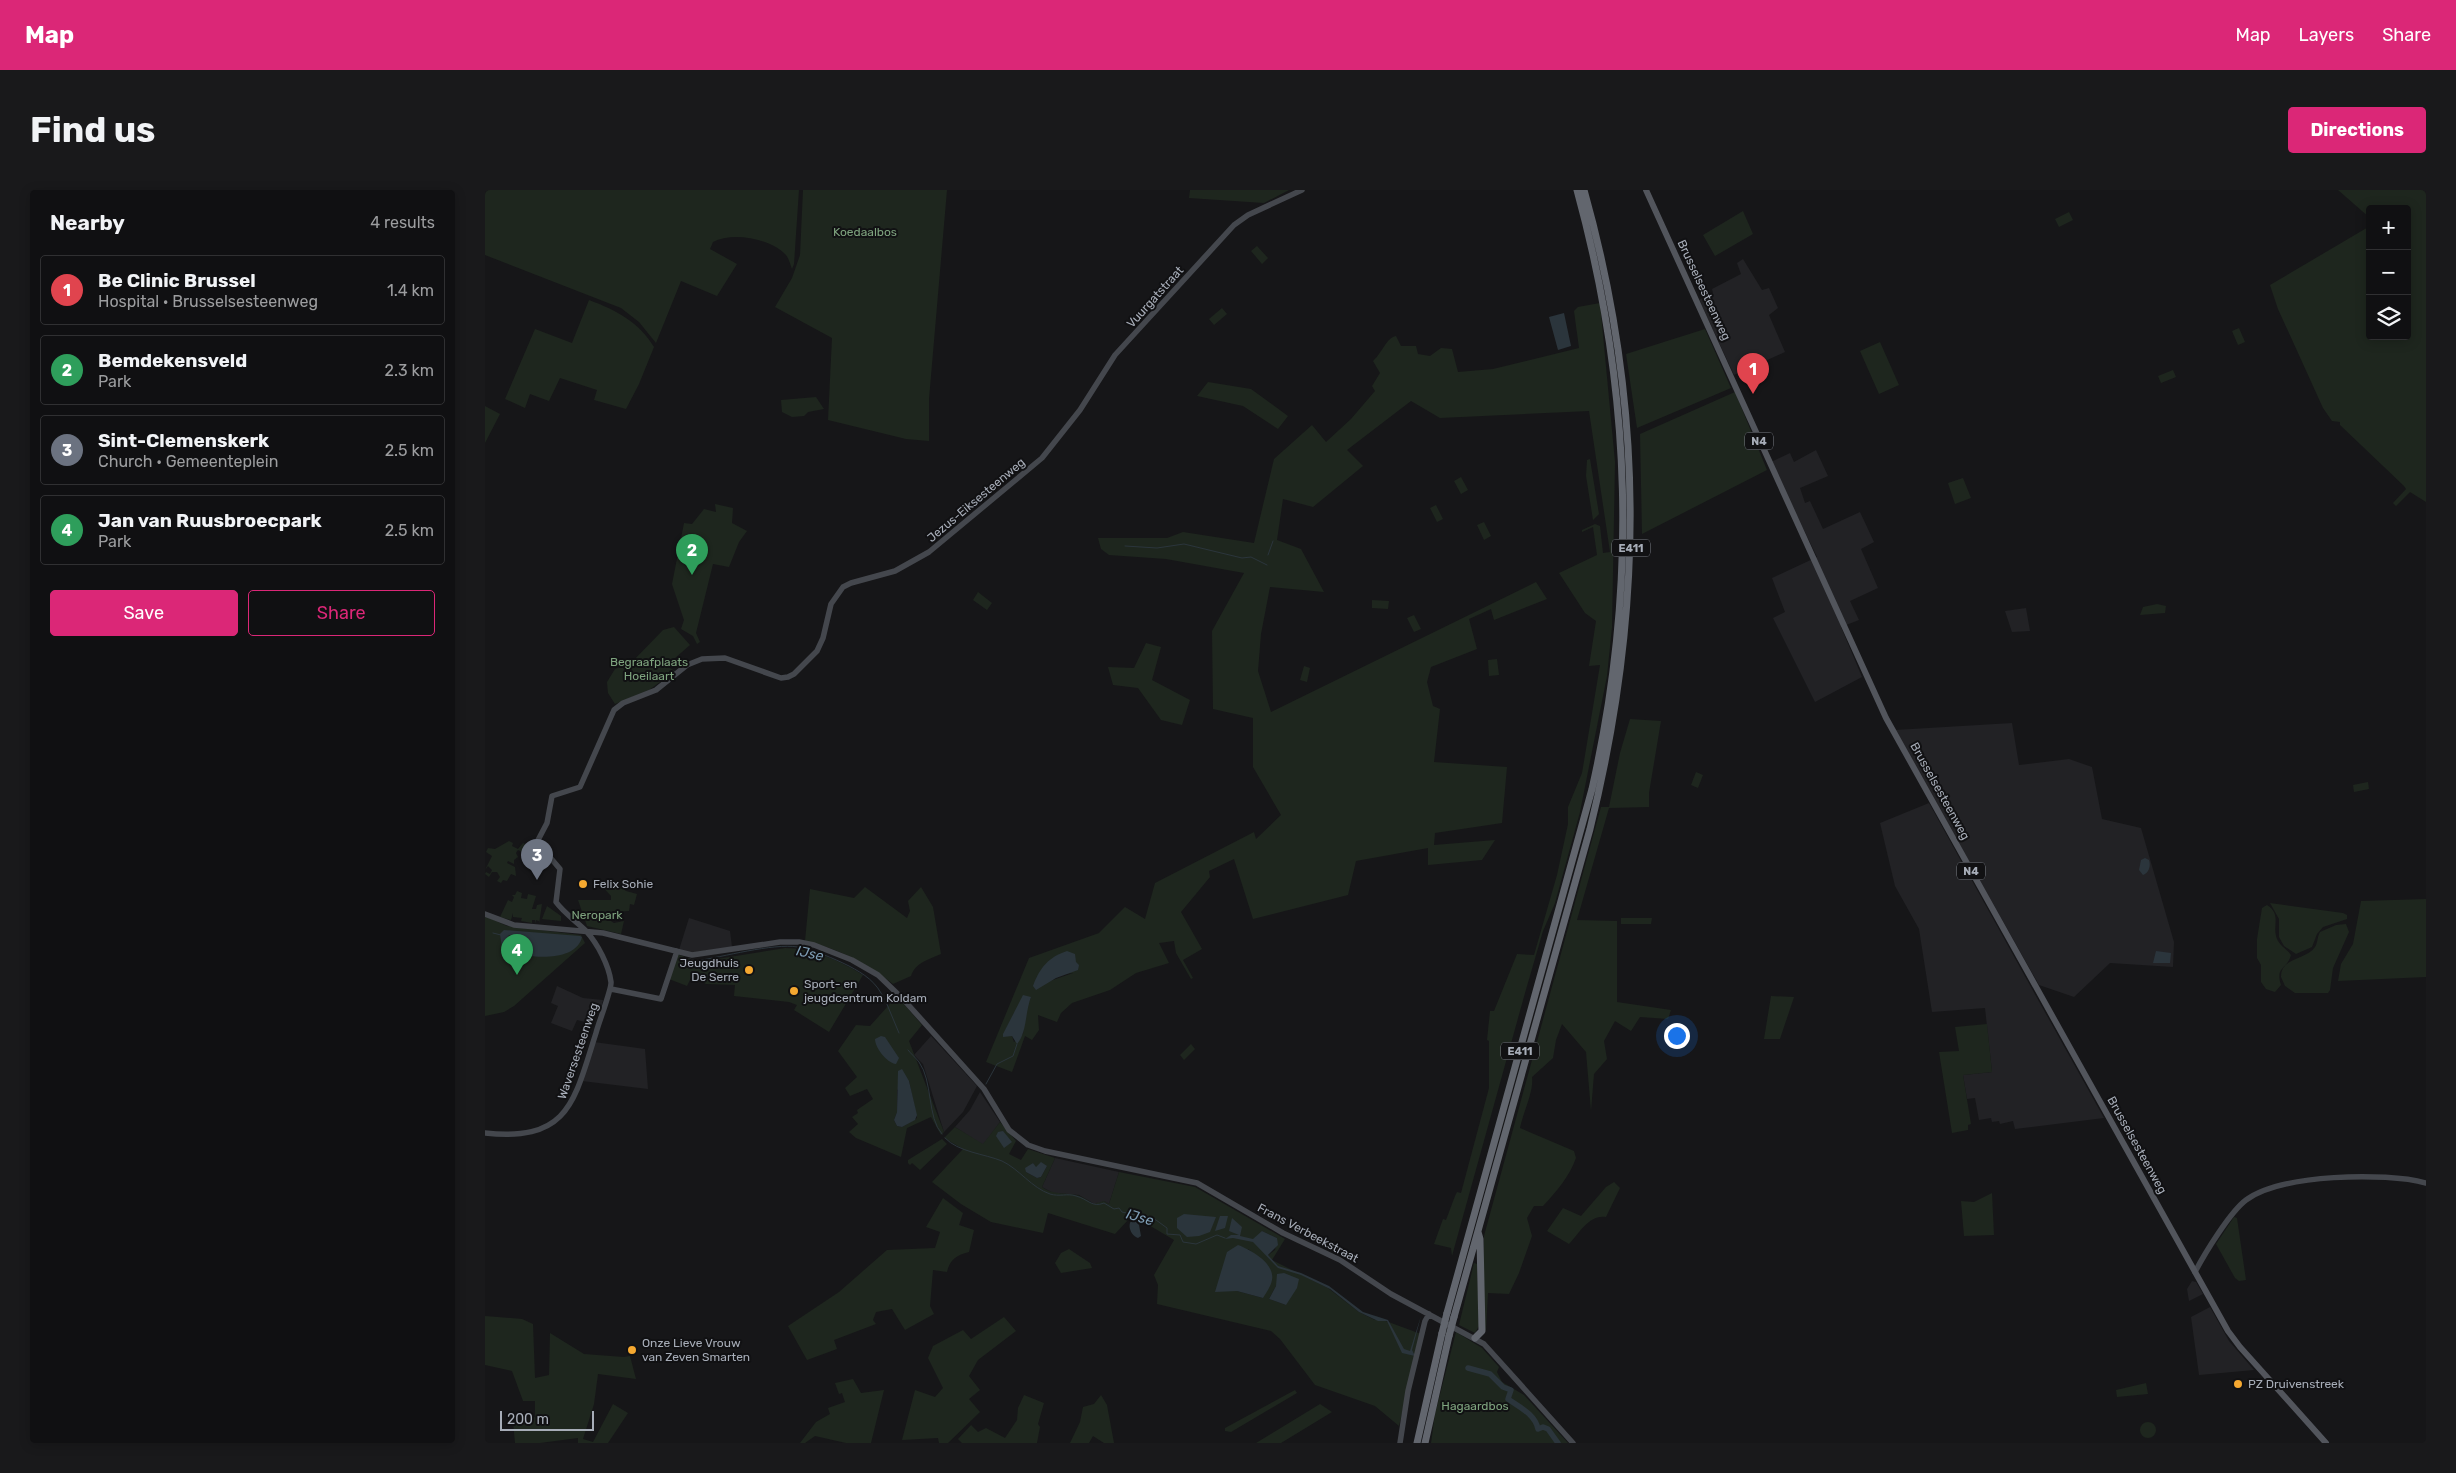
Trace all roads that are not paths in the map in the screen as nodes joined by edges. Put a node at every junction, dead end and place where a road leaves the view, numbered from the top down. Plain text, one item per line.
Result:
1 (1296, 190) edge
2 (1303, 190) edge
3 (1577, 190) edge
4 (1585, 190) edge
5 (1646, 190) edge
6 (1265, 206) junction
7 (1605, 288) junction
8 (1608, 305) junction
9 (1075, 416) joint
10 (485, 914) edge
11 (586, 931) junction
12 (677, 951) junction
13 (611, 989) junction
14 (485, 1134) edge
15 (2426, 1183) edge
16 (1478, 1230) junction
17 (2188, 1259) junction
18 (2202, 1261) junction
19 (2195, 1272) junction
20 (1429, 1314) junction
21 (1482, 1331) junction
22 (1475, 1338) junction
23 (1482, 1343) junction
24 (1400, 1443) edge
25 (1417, 1443) edge
26 (1425, 1443) edge
27 (1573, 1443) edge
28 (2326, 1443) edge

1 - 6 street, Vuurgatstraat
2 - 6 street, Vuurgatstraat
3 - 7 highway, E411
4 - 7 highway, E411
5 - 17 main road, Brusselsesteenweg / N4
6 - 9 street, Vuurgatstraat
7 - 8 highway, E411
8 - 16 highway, E411
8 - 25 highway, E411, bridge
9 - 11 street, Jezus-Eiksesteenweg
10 - 11 street, Frans Verbeekstraat
11 - 12 street, Frans Verbeekstraat
11 - 13 street
12 - 13 street
12 - 20 street, Frans Verbeekstraat
13 - 14 street, Waversesteenweg
15 - 18 street
16 - 21 highway
16 - 26 highway, E411, bridge
17 - 18 street
17 - 19 main road, Brusselsesteenweg / N4
18 - 19 street
19 - 28 main road, Brusselsesteenweg / N4
20 - 22 street, Frans Verbeekstraat
20 - 24 street
21 - 22 highway
21 - 23 highway
22 - 23 street, Frans Verbeekstraat
23 - 27 street, Frans Verbeekstraat

